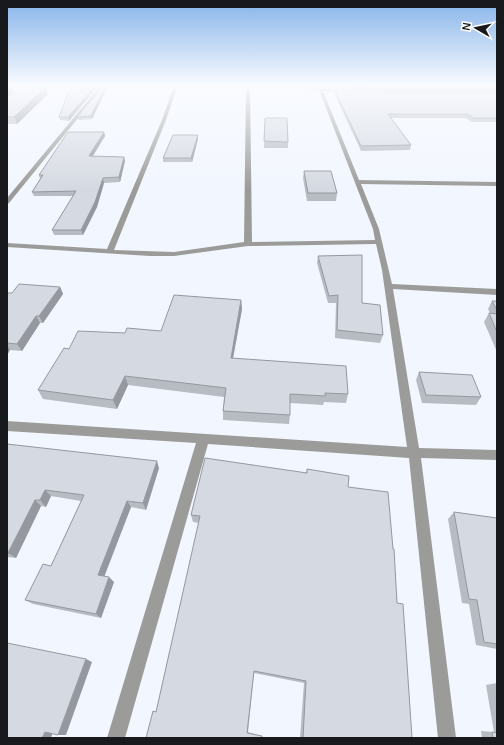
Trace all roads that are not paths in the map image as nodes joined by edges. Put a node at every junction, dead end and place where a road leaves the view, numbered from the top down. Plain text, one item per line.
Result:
1 (74, 120) edge
2 (164, 120) edge
3 (248, 120) edge
4 (332, 120) edge
5 (357, 182) junction
6 (497, 184) edge
7 (7, 202) edge
8 (379, 242) junction
9 (248, 244) junction
10 (7, 245) edge
11 (110, 251) junction
12 (389, 286) junction
13 (497, 292) edge
14 (7, 426) edge
15 (203, 440) junction
16 (414, 453) junction
17 (497, 455) edge
18 (116, 738) edge
19 (447, 738) edge

1 - 7 street
2 - 11 street
3 - 9 street
4 - 5 street
5 - 6 street
5 - 8 street
8 - 9 street
8 - 12 street
9 - 11 street
10 - 11 street
12 - 13 street
12 - 16 street
14 - 15 street
15 - 16 street
15 - 18 street
16 - 17 street
16 - 19 street

